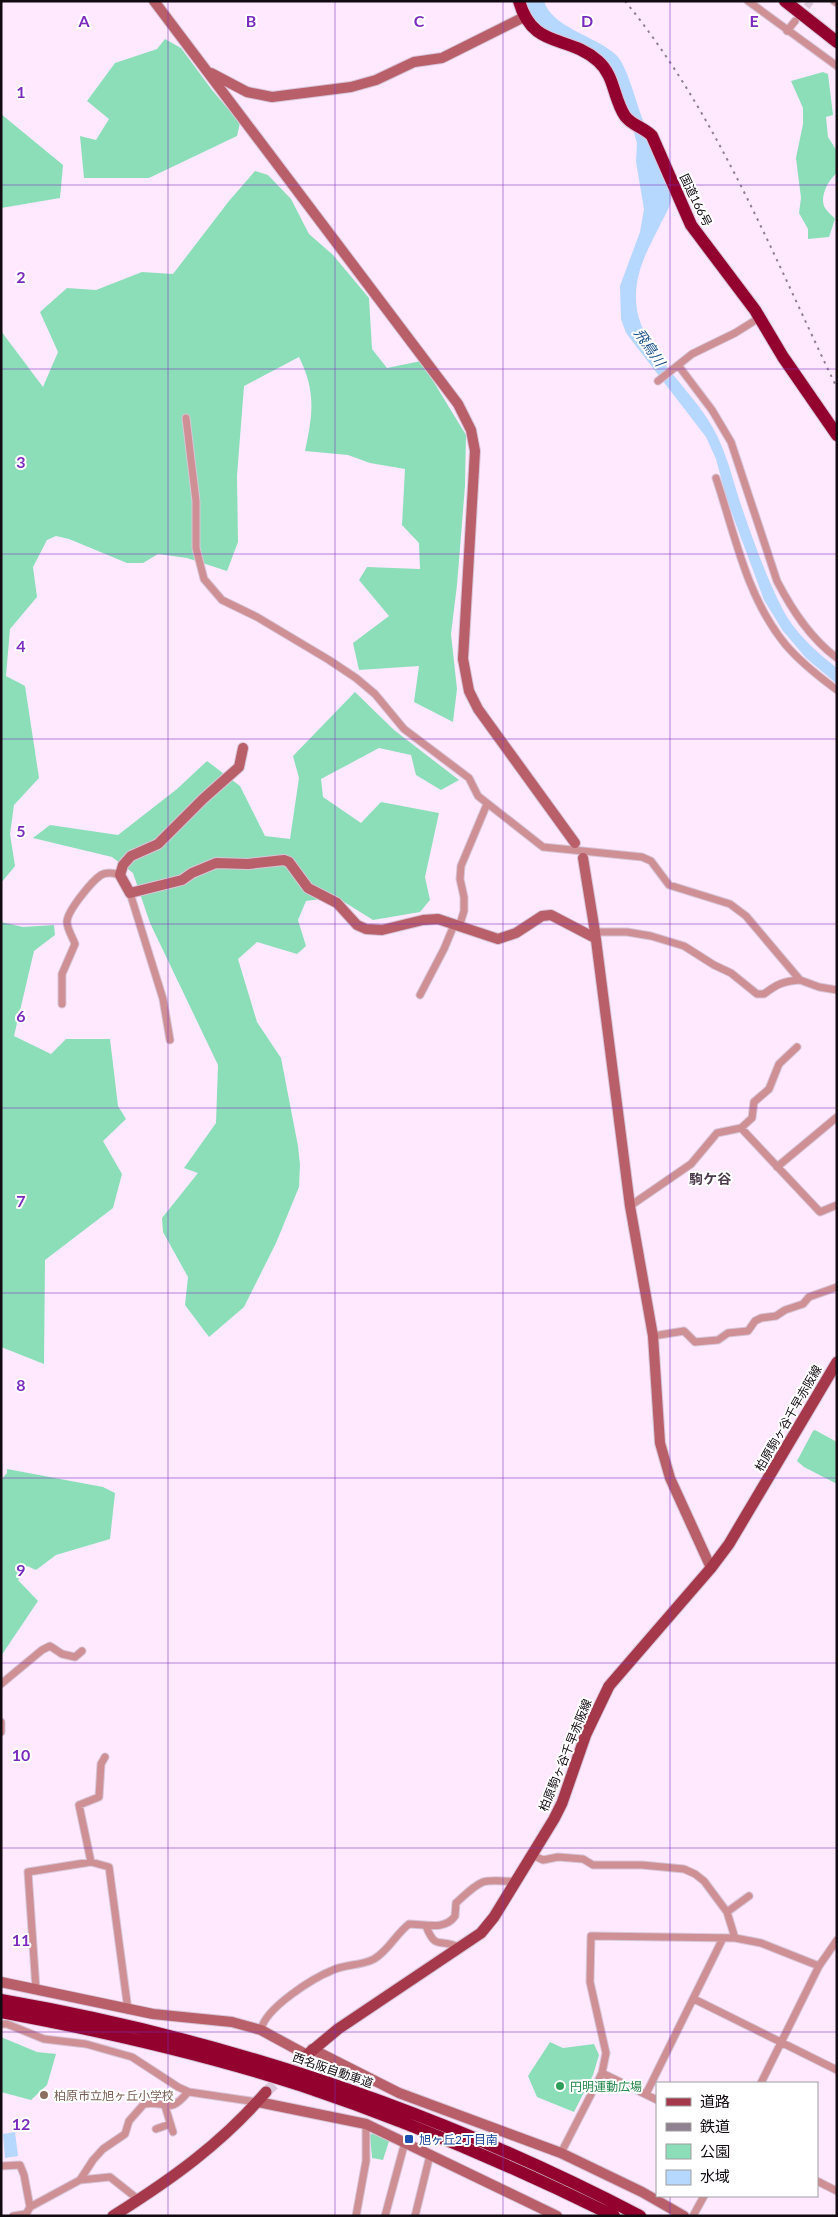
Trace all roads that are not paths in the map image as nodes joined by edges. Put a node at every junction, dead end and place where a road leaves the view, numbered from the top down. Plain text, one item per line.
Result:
1 (154, 1) edge
2 (519, 1) edge
3 (748, 1) edge
4 (785, 1) edge
5 (793, 1) edge
6 (524, 17) junction
7 (795, 21) tunnel mouth
8 (787, 31) junction
9 (837, 37) edge
10 (837, 42) edge
11 (837, 66) edge
12 (208, 72) junction
13 (759, 318) junction
14 (675, 367) junction
15 (659, 380) dead end
16 (186, 418) dead end
17 (837, 435) edge
18 (716, 478) dead end
19 (837, 658) edge
20 (837, 690) edge
21 (243, 748) dead end
22 (487, 804) junction
23 (576, 843) dead end
24 (583, 858) dead end
25 (120, 875) junction
26 (130, 893) junction
27 (456, 926) junction
28 (595, 935) junction
29 (800, 980) junction
30 (837, 990) edge
31 (420, 995) dead end
32 (62, 1004) dead end
33 (170, 1040) dead end
34 (797, 1047) dead end
35 (837, 1117) edge
36 (741, 1128) junction
37 (777, 1167) junction
38 (837, 1205) edge
39 (630, 1206) junction
40 (837, 1287) edge
41 (653, 1336) junction
42 (837, 1362) edge
43 (711, 1568) junction
44 (82, 1651) dead end
45 (1, 1684) edge
46 (1, 1722) edge
47 (1, 1732) edge
48 (105, 1757) dead end
49 (532, 1855) junction
50 (91, 1862) junction
51 (516, 1881) junction
52 (749, 1896) dead end
53 (727, 1912) junction
54 (426, 1926) junction
55 (723, 1938) junction
56 (735, 1938) junction
57 (837, 1940) edge
58 (460, 1948) junction
59 (834, 1949) edge
60 (819, 1966) junction
61 (1, 1982) edge
62 (36, 1989) junction
63 (694, 1999) junction
64 (1, 2000) edge
65 (128, 2010) junction
66 (1, 2012) edge
67 (1, 2024) edge
68 (261, 2030) junction
69 (781, 2043) junction
70 (307, 2054) junction
71 (837, 2070) edge
72 (602, 2073) junction
73 (761, 2082) edge
74 (188, 2092) junction
75 (266, 2092) tunnel mouth
76 (646, 2094) junction
77 (656, 2099) edge
78 (258, 2102) junction
79 (165, 2106) junction
80 (170, 2124) junction
81 (366, 2124) junction
82 (156, 2128) dead end
83 (173, 2132) dead end
84 (405, 2142) junction
85 (561, 2153) junction
86 (430, 2155) junction
87 (1, 2166) edge
88 (80, 2180) junction
89 (818, 2182) edge
90 (837, 2191) edge
91 (703, 2197) edge
92 (139, 2200) junction
93 (30, 2207) junction
94 (25, 2215) edge
95 (13, 2216) edge
96 (114, 2216) edge
97 (356, 2216) edge
98 (385, 2216) edge
99 (415, 2216) edge
100 (557, 2216) edge
101 (614, 2216) edge
102 (640, 2216) edge
103 (684, 2216) edge
104 (693, 2216) edge

1 - 12 street
2 - 6 highway, 国道166号
3 - 8 street
4 - 10 highway
5 - 9 highway
6 - 12 street
6 - 13 highway, 国道166号
7 - 8 street
8 - 11 street
12 - 23 street
13 - 14 street
13 - 17 highway, 国道166号
14 - 15 street
14 - 19 street
16 - 22 street
18 - 20 street
21 - 25 street
22 - 27 street
22 - 29 street
24 - 28 street
25 - 26 street
25 - 32 street
26 - 27 street
26 - 33 street
27 - 28 street
27 - 31 street
28 - 29 street
28 - 39 street
29 - 30 street
34 - 36 street
35 - 37 street
36 - 37 street
36 - 39 street
37 - 38 street
39 - 41 street
40 - 41 street
41 - 43 street
42 - 43 main road, 柏原駒ヶ谷千早赤阪線
43 - 49 main road, 柏原駒ヶ谷千早赤阪線
44 - 45 street
46 - 47 street
48 - 50 street
49 - 51 main road, 柏原駒ヶ谷千早赤阪線
49 - 53 street
50 - 62 street
50 - 65 street
51 - 54 street
51 - 58 main road, 柏原駒ヶ谷千早赤阪線
52 - 53 street
53 - 56 street
54 - 58 street
54 - 68 street
55 - 56 street
55 - 63 street
55 - 72 street
56 - 60 street
57 - 59 street
58 - 70 main road, 柏原駒ヶ谷千早赤阪線
59 - 60 street
60 - 69 street
61 - 62 street
62 - 65 street
63 - 69 street
63 - 76 street
64 - 102 highway, 西名阪自動車道
65 - 68 street
66 - 101 highway, 西名阪自動車道
67 - 74 street
68 - 70 street
69 - 71 street
69 - 73 street
70 - 85 street
72 - 76 street
72 - 85 street
74 - 78 street
74 - 79 street
75 - 78 main road
76 - 77 street
78 - 81 street
78 - 92 main road
79 - 80 street
79 - 88 street
80 - 82 street
80 - 83 street
81 - 84 street
81 - 97 street
84 - 86 street
84 - 98 street
85 - 103 street
86 - 99 street
86 - 100 street
87 - 93 street
88 - 92 street
88 - 93 street
89 - 90 street
91 - 104 street
92 - 96 main road
93 - 94 street
94 - 95 street

